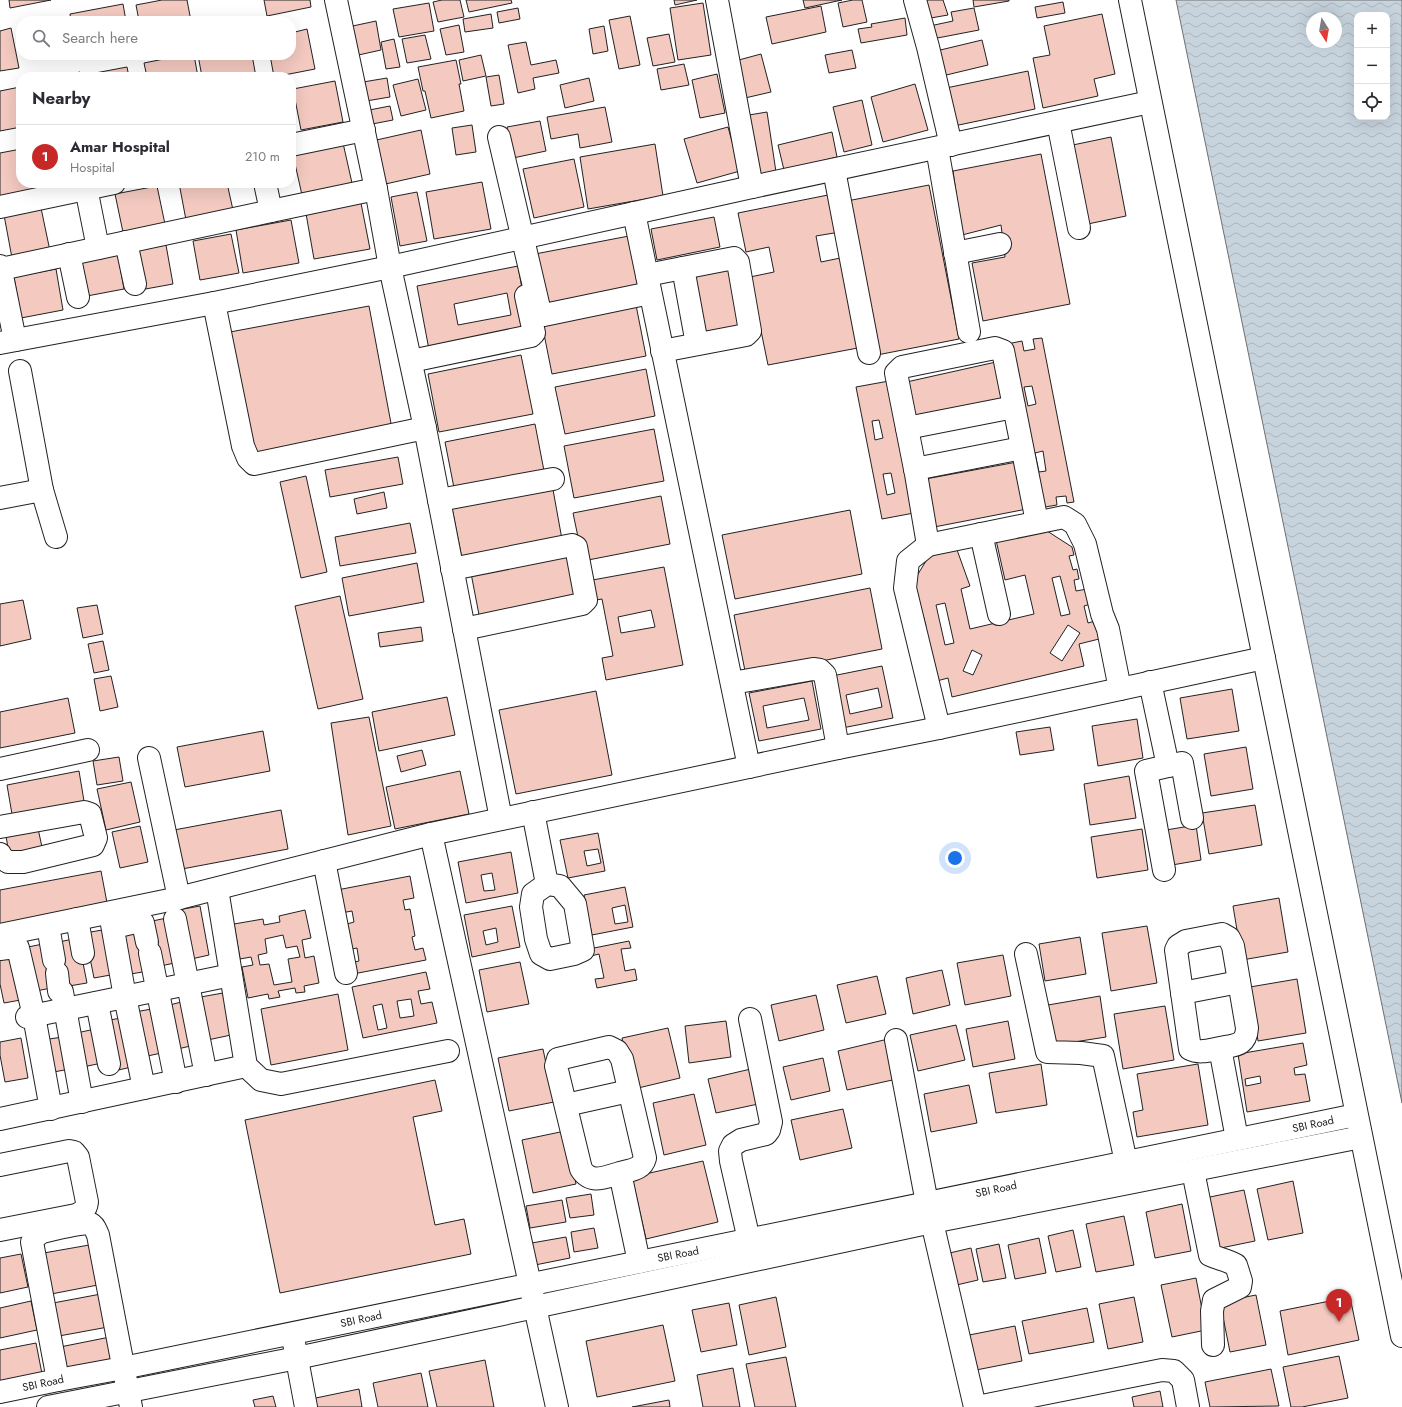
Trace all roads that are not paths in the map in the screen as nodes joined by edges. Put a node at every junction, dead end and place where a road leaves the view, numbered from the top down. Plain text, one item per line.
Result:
1 (336, 0) edge
2 (717, 0) edge
3 (915, 0) edge
4 (1130, 0) edge
5 (1150, 102) junction
6 (1058, 122) junction
7 (364, 130) junction
8 (499, 137) dead end
9 (296, 144) edge
10 (944, 146) junction
11 (834, 170) junction
12 (752, 187) junction
13 (86, 188) joint
14 (266, 188) edge
15 (376, 189) junction
16 (0, 207) edge
17 (271, 211) junction
18 (634, 213) junction
19 (1079, 228) dead end
20 (519, 239) junction
21 (126, 242) junction
22 (1000, 244) dead end
23 (98, 248) junction
24 (955, 253) junction
25 (70, 254) junction
26 (0, 267) edge
27 (390, 267) junction
28 (683, 268) junction
29 (135, 284) dead end
30 (649, 284) junction
31 (78, 297) dead end
32 (214, 303) junction
33 (969, 332) dead end
34 (8, 341) edge
35 (698, 344) junction
36 (662, 350) junction
37 (869, 353) dead end
38 (411, 361) junction
39 (20, 371) dead end
40 (1014, 407) junction
41 (425, 428) junction
42 (907, 428) junction
43 (1022, 448) junction
44 (915, 470) junction
45 (553, 478) dead end
46 (42, 490) junction
47 (0, 498) edge
48 (439, 500) junction
49 (1037, 522) junction
50 (981, 534) junction
51 (56, 537) dead end
52 (928, 545) junction
53 (452, 569) junction
54 (999, 614) dead end
55 (464, 629) junction
56 (1264, 658) junction
57 (1150, 682) junction
58 (732, 683) junction
59 (1120, 689) junction
60 (939, 728) junction
61 (838, 748) junction
62 (88, 750) dead end
63 (149, 758) dead end
64 (1168, 766) junction
65 (749, 767) junction
66 (0, 769) edge
67 (533, 812) junction
68 (1192, 818) dead end
69 (501, 819) junction
70 (0, 827) edge
71 (431, 834) junction
72 (0, 854) edge
73 (324, 861) junction
74 (1164, 870) dead end
75 (547, 884) dead end
76 (217, 889) junction
77 (177, 909) junction
78 (109, 923) junction
79 (0, 935) edge
80 (65, 942) junction
81 (0, 949) edge
82 (1026, 954) dead end
83 (346, 973) dead end
84 (231, 975) junction
85 (1239, 982) junction
86 (188, 984) junction
87 (158, 990) junction
88 (1182, 993) junction
89 (125, 997) junction
90 (96, 1003) junction
91 (65, 1009) junction
92 (30, 1016) junction
93 (750, 1019) dead end
94 (896, 1040) dead end
95 (1220, 1048) junction
96 (448, 1051) dead end
97 (109, 1064) dead end
98 (253, 1073) junction
99 (206, 1075) junction
100 (176, 1082) junction
101 (144, 1088) junction
102 (629, 1091) junction
103 (82, 1102) junction
104 (566, 1105) junction
105 (51, 1109) junction
106 (1356, 1115) junction
107 (0, 1119) edge
108 (1361, 1137) junction
109 (1237, 1139) junction
110 (1126, 1162) junction
111 (0, 1165) edge
112 (1193, 1171) junction
113 (620, 1174) junction
114 (930, 1212) junction
115 (0, 1230) edge
116 (749, 1240) junction
117 (639, 1262) junction
118 (530, 1284) junction
119 (534, 1308) junction
120 (292, 1334) junction
121 (1402, 1336) edge
122 (1213, 1345) dead end
123 (297, 1358) junction
124 (123, 1368) junction
125 (58, 1380) junction
126 (0, 1392) edge
127 (129, 1399) edge
128 (48, 1407) edge
129 (306, 1407) edge
130 (557, 1407) edge
131 (976, 1407) edge
132 (1188, 1407) edge

1 - 7 street
2 - 12 street
3 - 10 street
4 - 5 street
5 - 6 street
5 - 56 street
6 - 10 street
6 - 19 street
7 - 9 street
7 - 15 street
8 - 20 street
10 - 11 street
10 - 24 street
11 - 12 street
11 - 37 street
12 - 18 street
13 - 16 street
13 - 23 street
14 - 17 street
15 - 17 street
15 - 27 street
17 - 21 street
18 - 20 street
18 - 30 street
20 - 27 street
20 - 30 street
20 - 38 street
21 - 23 street
21 - 29 street
22 - 24 street
23 - 25 street
24 - 33 street
25 - 26 street
25 - 31 street
26 - 34 street
27 - 32 street
27 - 38 street
28 - 30 street
28 - 35 street
28 - 35 street
30 - 36 street
32 - 34 street
32 - 41 street
35 - 36 street
36 - 58 street
38 - 41 street
39 - 46 street
40 - 42 street
40 - 42 street
40 - 43 street
41 - 48 street
42 - 44 street
43 - 44 street
43 - 49 street
44 - 52 street
45 - 48 street
46 - 47 street
46 - 51 street
48 - 53 street
49 - 50 street
49 - 59 street
50 - 52 street
50 - 54 street
52 - 60 street
53 - 55 street
53 - 55 street
55 - 69 street
56 - 57 street
56 - 106 street
57 - 59 street
57 - 64 street
58 - 61 street
58 - 65 street
59 - 60 street
60 - 61 street
61 - 65 street
62 - 66 street
63 - 77 street
64 - 68 street
64 - 74 street
65 - 67 street
67 - 69 street
67 - 75 street
69 - 71 street
70 - 72 street
71 - 73 street
71 - 118 street
73 - 76 street
73 - 83 street
76 - 77 street
76 - 84 street
77 - 78 street
77 - 86 street
78 - 80 street
78 - 87 street
78 - 89 street
79 - 80 street
80 - 91 street
81 - 92 street
82 - 110 street
84 - 86 street
84 - 98 street
85 - 88 street
85 - 88 street
85 - 95 street
86 - 87 street
86 - 99 street
87 - 89 street
87 - 100 street
88 - 95 street
89 - 90 street
89 - 101 street
90 - 91 street
90 - 97 street
91 - 92 street
91 - 103 street
92 - 105 street
93 - 116 street
94 - 114 street
95 - 109 street
96 - 98 street
98 - 99 street
99 - 100 street
100 - 101 street
101 - 103 street
102 - 104 street
102 - 104 street
102 - 113 street
103 - 105 street
104 - 113 street
105 - 107 street
106 - 108 street
106 - 109 street, SBI Road
108 - 112 street, SBI Road
108 - 121 street
109 - 110 street, SBI Road
110 - 114 street, SBI Road
111 - 115 street
112 - 114 street, SBI Road
112 - 122 street
113 - 117 street
114 - 116 street, SBI Road
114 - 119 street, SBI Road
114 - 131 street
116 - 117 street, SBI Road
117 - 118 street, SBI Road
118 - 119 street
118 - 120 street, SBI Road
119 - 123 street, SBI Road
119 - 130 street
120 - 123 street
120 - 124 street, SBI Road
123 - 127 street, SBI Road
123 - 129 street
124 - 125 street, SBI Road
124 - 125 street
124 - 127 street
125 - 126 street, SBI Road
127 - 128 street, SBI Road
131 - 132 street

